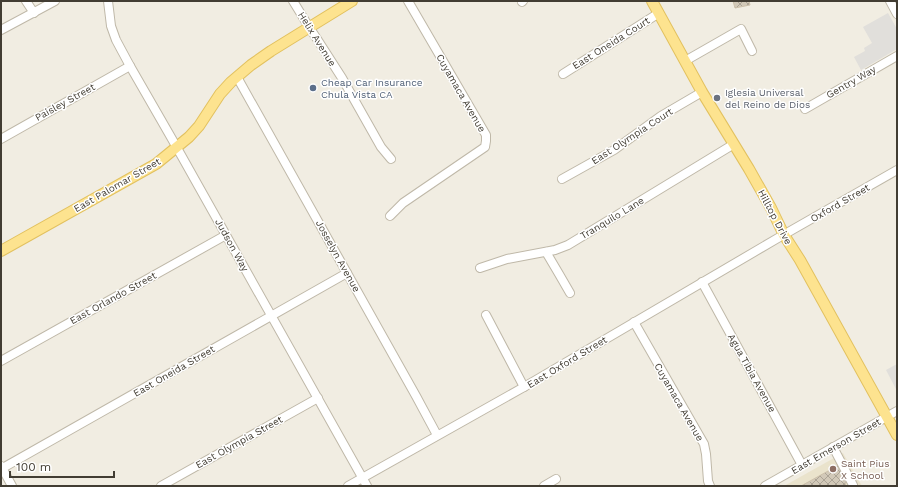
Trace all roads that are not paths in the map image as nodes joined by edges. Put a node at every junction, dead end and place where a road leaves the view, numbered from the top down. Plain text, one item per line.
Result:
1 (26, 1) edge
2 (56, 1) edge
3 (108, 1) edge
4 (293, 1) edge
5 (352, 1) edge
6 (408, 1) edge
7 (652, 1) edge
8 (890, 1) edge
9 (34, 13) junction
10 (659, 14) junction
11 (897, 14) edge
12 (309, 27) junction
13 (1, 30) edge
14 (752, 51) dead end
15 (897, 56) edge
16 (685, 61) junction
17 (130, 66) junction
18 (563, 74) dead end
19 (237, 77) junction
20 (702, 92) junction
21 (805, 109) dead end
22 (1, 139) edge
23 (734, 144) junction
24 (177, 148) junction
25 (391, 159) dead end
26 (897, 170) edge
27 (562, 179) dead end
28 (390, 216) dead end
29 (226, 235) junction
30 (784, 235) junction
31 (1, 251) edge
32 (546, 252) junction
33 (480, 268) dead end
34 (347, 273) junction
35 (702, 282) junction
36 (570, 293) dead end
37 (486, 315) dead end
38 (272, 316) junction
39 (634, 322) junction
40 (1, 361) edge
41 (524, 387) junction
42 (318, 398) junction
43 (897, 411) edge
44 (887, 417) junction
45 (437, 435) junction
46 (897, 435) edge
47 (833, 447) junction
48 (802, 465) junction
49 (1, 468) edge
50 (362, 478) junction
51 (556, 479) dead end
52 (853, 485) dead end
53 (12, 486) edge
54 (161, 486) edge
55 (348, 486) edge
56 (367, 486) edge
57 (544, 486) edge
58 (710, 486) edge
59 (765, 486) edge

1 - 9 street
2 - 9 street
3 - 17 street, Judson Way
4 - 12 street, Helix Avenue
5 - 12 main road, East Palomar Street
6 - 28 street, Cuyamaca Avenue
7 - 10 main road, Hilltop Drive
8 - 11 street
9 - 13 street
10 - 16 main road, Hilltop Drive
10 - 18 street, East Oneida Court
12 - 19 main road, East Palomar Street
12 - 25 street, Helix Avenue
14 - 16 street
15 - 21 street, Gentry Way
16 - 20 main road, Hilltop Drive
17 - 22 street, Paisley Street
17 - 24 street, Judson Way
19 - 24 main road, East Palomar Street
19 - 34 street, Josselyn Avenue
20 - 23 main road, Hilltop Drive
20 - 27 street, East Olympia Court
23 - 30 main road, Hilltop Drive
23 - 32 street, Tranquilo Lane
24 - 29 street, Judson Way
24 - 31 main road, East Palomar Street
26 - 30 street, Oxford Street
29 - 38 street, Judson Way
29 - 40 street, East Orlando Street
30 - 35 street, East Oxford Street
30 - 44 main road, Hilltop Drive
32 - 33 street, Tranquilo Lane
32 - 36 street
34 - 38 street, East Oneida Street
34 - 45 street, Josselyn Avenue
35 - 39 street, East Oxford Street
35 - 48 street, Agua Tibia Avenue
37 - 41 street
38 - 42 street, Judson Way
38 - 49 street, East Oneida Street
39 - 41 street, East Oxford Street
39 - 58 street, Cuyamaca Avenue
41 - 45 street, East Oxford Street
42 - 50 street, Judson Way
42 - 54 street, East Olympia Street
43 - 44 street, East Emerson Street
44 - 46 main road, Hilltop Drive
44 - 47 street, East Emerson Street
45 - 50 street, East Oxford Street
47 - 48 street, East Emerson Street
47 - 52 street
48 - 59 street, East Emerson Street
49 - 53 street
50 - 55 street, East Oxford Street
50 - 56 street, Judson Way
51 - 57 street

